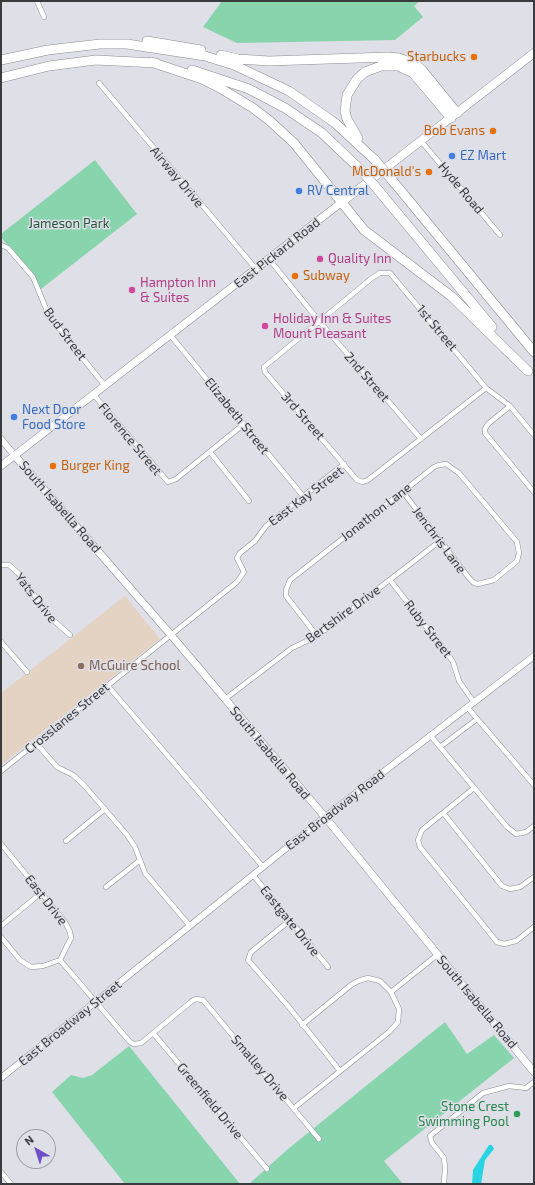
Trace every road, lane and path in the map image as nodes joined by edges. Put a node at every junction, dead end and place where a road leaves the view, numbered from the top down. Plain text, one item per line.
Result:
1 (37, 1) edge
2 (44, 17) dead end
3 (100, 44) junction
4 (534, 53) edge
5 (1, 60) edge
6 (151, 62) junction
7 (1, 78) edge
8 (99, 84) dead end
9 (454, 116) junction
10 (421, 141) junction
11 (367, 152) junction
12 (342, 202) junction
13 (500, 235) dead end
14 (1, 245) edge
15 (269, 259) junction
16 (256, 269) junction
17 (318, 320) junction
18 (171, 336) junction
19 (534, 352) edge
20 (531, 375) edge
21 (105, 386) junction
22 (486, 388) junction
23 (94, 395) junction
24 (510, 406) junction
25 (244, 424) junction
26 (534, 435) edge
27 (1, 439) edge
28 (421, 440) junction
29 (210, 452) junction
30 (15, 456) junction
31 (344, 464) junction
32 (1, 466) edge
33 (403, 492) junction
34 (534, 492) edge
35 (303, 496) junction
36 (249, 501) dead end
37 (440, 541) junction
38 (1, 565) edge
39 (390, 580) junction
40 (478, 584) joint
41 (70, 635) dead end
42 (171, 635) junction
43 (317, 636) junction
44 (1, 642) edge
45 (534, 657) edge
46 (27, 672) dead end
47 (108, 686) junction
48 (225, 699) junction
49 (474, 702) junction
50 (467, 707) junction
51 (477, 719) junction
52 (430, 735) junction
53 (36, 743) junction
54 (440, 747) junction
55 (1, 771) edge
56 (534, 785) edge
57 (474, 788) junction
58 (105, 809) junction
59 (444, 814) junction
60 (325, 817) junction
61 (534, 826) edge
62 (66, 841) dead end
63 (1, 844) edge
64 (139, 861) junction
65 (263, 867) junction
66 (253, 875) junction
67 (534, 877) edge
68 (106, 887) dead end
69 (41, 893) junction
70 (289, 920) junction
71 (1, 926) edge
72 (190, 926) junction
73 (534, 927) edge
74 (1, 937) edge
75 (437, 955) junction
76 (60, 960) junction
77 (138, 968) joint
78 (328, 968) dead end
79 (391, 992) junction
80 (96, 1002) junction
81 (302, 1025) junction
82 (153, 1033) junction
83 (340, 1071) junction
84 (534, 1072) edge
85 (1, 1078) edge
86 (534, 1082) edge
87 (294, 1108) junction
88 (319, 1139) dead end
89 (268, 1169) dead end
90 (1, 1172) edge
91 (11, 1184) edge
92 (444, 1184) edge

1 - 2 street
3 - 5 highway
3 - 9 highway
3 - 11 highway
4 - 9 highway, East Pickard Road
6 - 7 highway
6 - 12 highway
6 - 20 highway, bridge
8 - 16 street, Airway Drive
9 - 10 highway, East Pickard Road
9 - 11 highway
10 - 12 highway, East Pickard Road
10 - 13 street, Hyde Road
11 - 19 highway, bridge
12 - 15 main road, East Pickard Road
12 - 20 highway
14 - 21 street, Bud Street
15 - 16 main road, East Pickard Road
15 - 17 street, 2nd Street
16 - 18 main road, East Pickard Road
17 - 22 street, 1st Street
17 - 28 street, 2nd Street
17 - 31 street, 3rd Street
18 - 21 main road, East Pickard Road
18 - 25 street, Elizabeth Street
21 - 23 main road, East Pickard Road
22 - 24 street, 1st Street
22 - 28 street, East Kay Street
23 - 29 street, Florence Street
23 - 30 main road, East Pickard Road
24 - 26 street, 1st Street
24 - 34 street
25 - 29 street
25 - 35 street, Elizabeth Street
27 - 30 street, South Isabella Road
28 - 31 street, East Kay Street
29 - 36 street
30 - 32 main road, East Pickard Road
30 - 42 main road, South Isabella Road
31 - 35 street, East Kay Street
33 - 37 street, Jenchris Lane
33 - 40 street, Jonathon Lane
33 - 43 street, Jonathon Lane
35 - 42 street, East Kay Street
37 - 39 street, Bertshire Drive
37 - 40 street, Jenchris Lane
38 - 41 street, Yats Drive
39 - 43 street, Bertshire Drive
39 - 49 street, Ruby Street
42 - 47 street, Crosslanes Street
42 - 48 main road, South Isabella Road
43 - 48 street, Bertshire Drive
44 - 46 street
45 - 49 street, East Broadway Road
47 - 53 street, Crosslanes Street
47 - 65 street
48 - 60 main road, South Isabella Road
49 - 50 street, East Broadway Road
50 - 51 street
50 - 52 street, East Broadway Road
51 - 54 street
51 - 56 street
52 - 54 street
52 - 60 street, East Broadway Road
53 - 55 street, Crosslanes Street
53 - 58 street
54 - 57 street
57 - 59 street
57 - 61 street
58 - 62 street
58 - 64 street
59 - 67 street
59 - 73 street
60 - 65 street, East Broadway Road
60 - 75 main road, South Isabella Road
63 - 69 street, East Drive
64 - 68 street
64 - 72 street
65 - 66 street, East Broadway Road
66 - 70 street, Eastgate Drive
66 - 72 street, East Broadway Road
69 - 71 street
69 - 76 street, East Drive
70 - 78 street, Eastgate Drive
70 - 81 street
72 - 77 street, East Broadway Road
74 - 76 street
75 - 79 street
75 - 84 main road, South Isabella Road
76 - 80 street
77 - 80 street, East Broadway Street
79 - 81 street
79 - 83 street
80 - 82 street
80 - 85 street, East Broadway Street
81 - 83 street
82 - 87 street, Smalley Drive
82 - 89 street, Greenfield Drive
83 - 87 street
86 - 92 street
87 - 88 street, Smalley Drive
90 - 91 street

